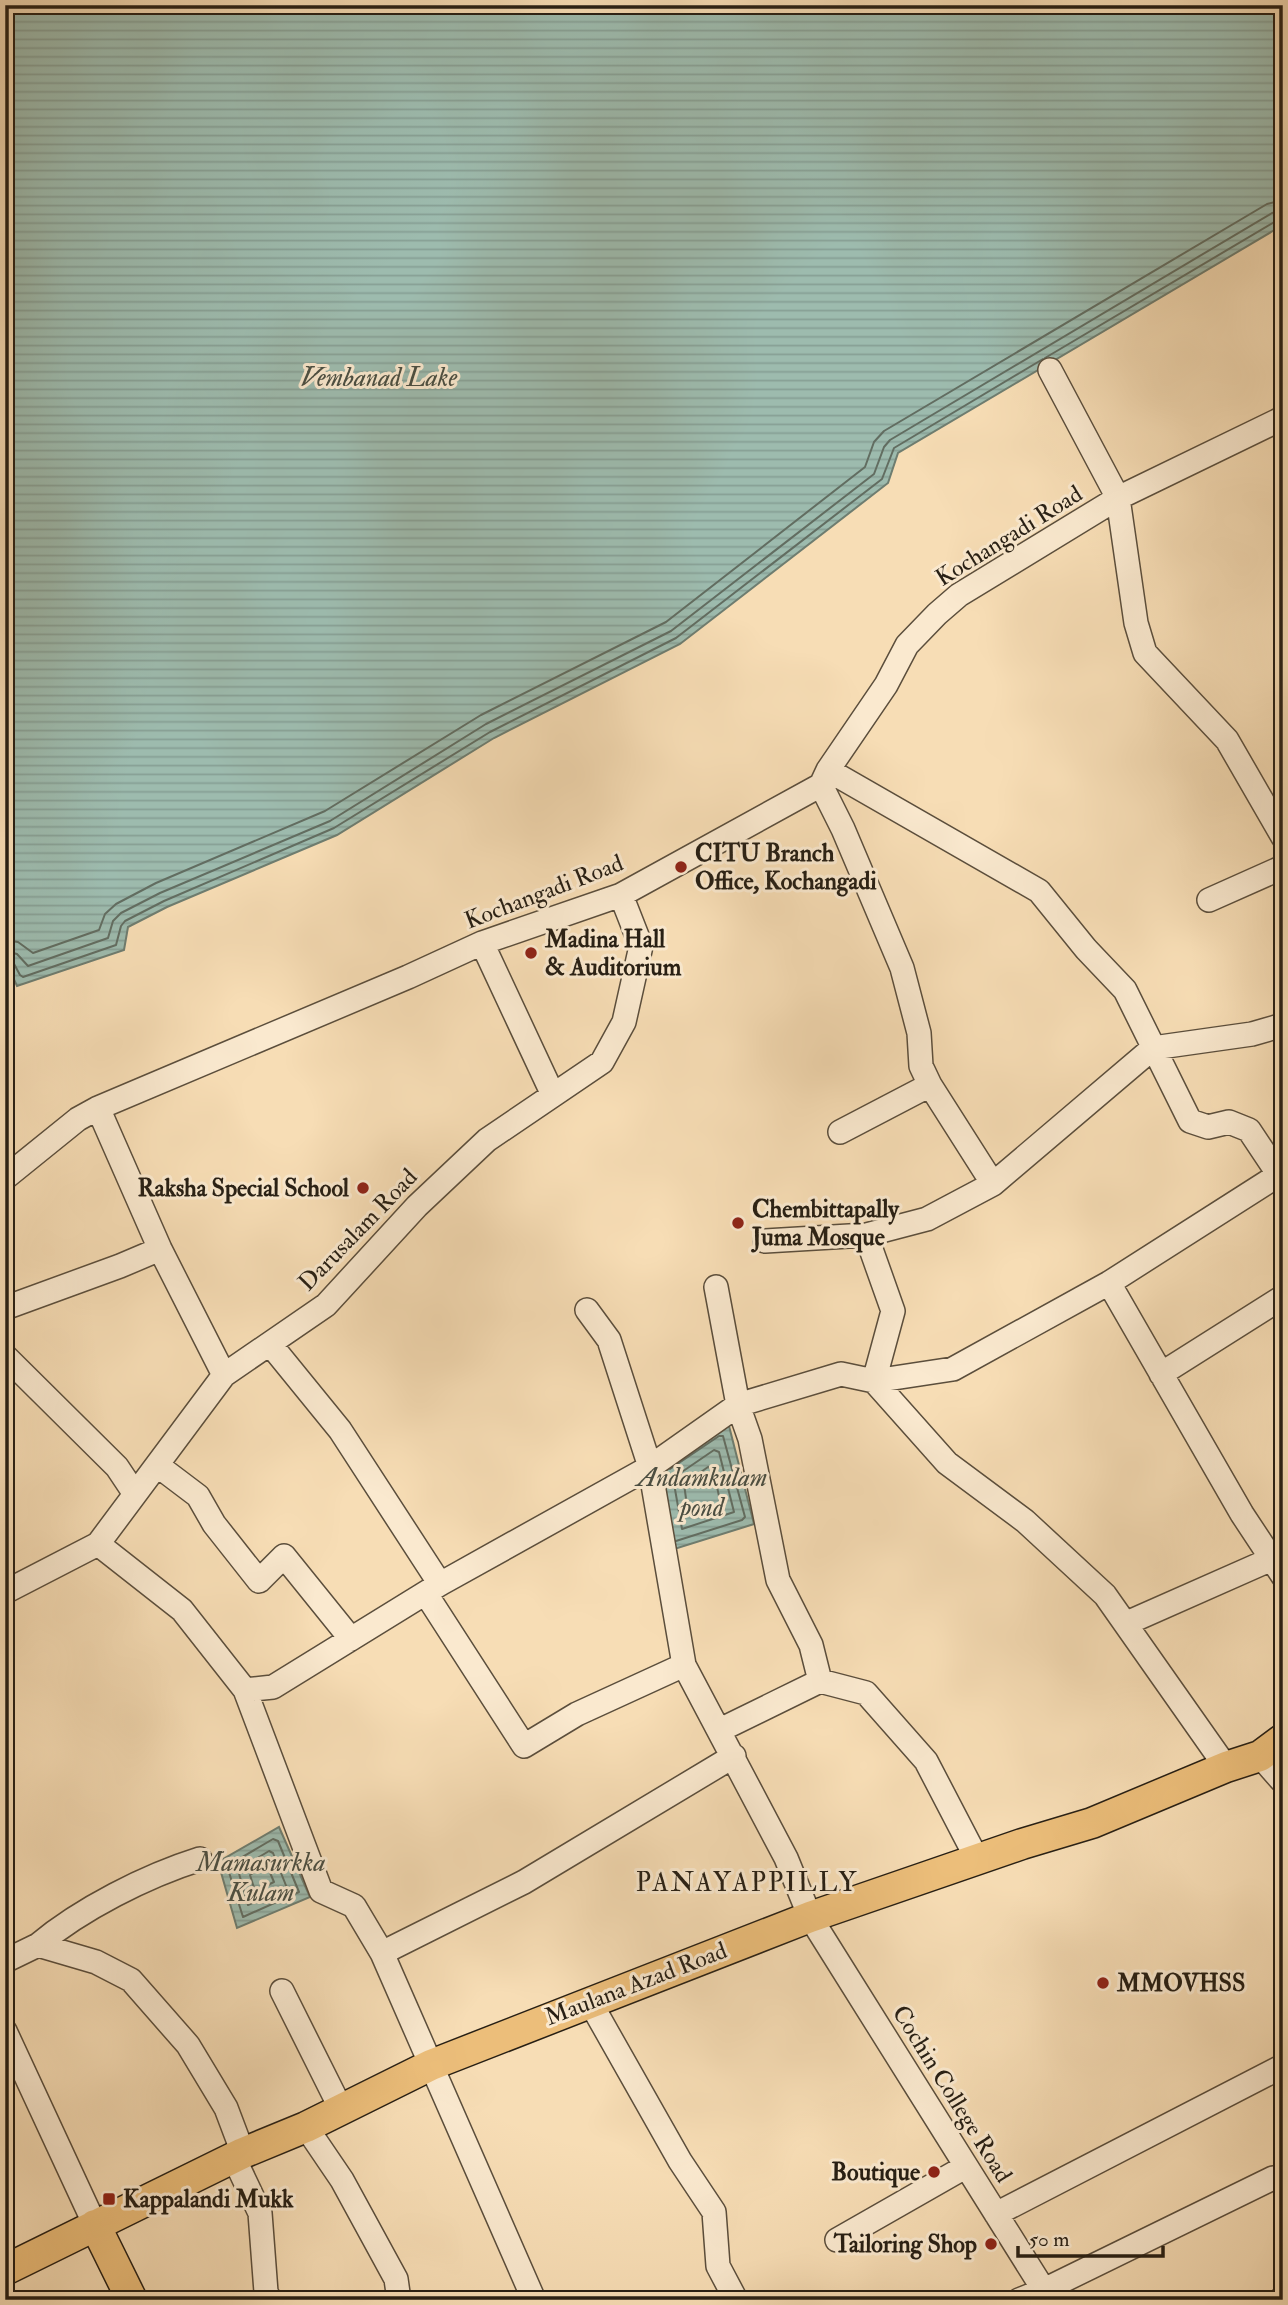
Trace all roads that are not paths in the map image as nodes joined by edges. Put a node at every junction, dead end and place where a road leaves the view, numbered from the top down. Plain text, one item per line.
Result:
1 (1050, 369) dead end
2 (1283, 418) edge
3 (1118, 498) junction
4 (825, 777) junction
5 (1283, 837) edge
6 (1283, 867) edge
7 (621, 895) junction
8 (1209, 901) dead end
9 (482, 943) junction
10 (1283, 1025) edge
11 (1153, 1048) junction
12 (930, 1085) junction
13 (553, 1095) junction
14 (98, 1108) junction
15 (840, 1132) dead end
16 (1281, 1176) edge
17 (5, 1178) edge
18 (993, 1184) junction
19 (866, 1235) junction
20 (765, 1241) dead end
21 (160, 1249) junction
22 (1109, 1283) junction
23 (716, 1287) dead end
24 (1283, 1297) edge
25 (5, 1308) edge
26 (587, 1310) dead end
27 (270, 1344) junction
28 (5, 1356) edge
29 (1161, 1374) junction
30 (225, 1375) junction
31 (874, 1381) junction
32 (738, 1405) junction
33 (157, 1465) junction
34 (650, 1467) junction
35 (135, 1494) junction
36 (98, 1544) junction
37 (1279, 1563) edge
38 (433, 1589) junction
39 (5, 1592) edge
40 (1127, 1623) junction
41 (351, 1639) junction
42 (684, 1665) junction
43 (820, 1681) junction
44 (245, 1690) junction
45 (720, 1730) junction
46 (1271, 1748) edge
47 (734, 1756) junction
48 (1226, 1767) junction
49 (1283, 1782) edge
50 (200, 1858) dead end
51 (977, 1859) junction
52 (810, 1917) junction
53 (38, 1945) junction
54 (382, 1953) junction
55 (5, 1961) edge
56 (282, 1991) dead end
57 (590, 2002) junction
58 (5, 2031) edge
59 (430, 2065) junction
60 (1283, 2066) edge
61 (341, 2109) junction
62 (306, 2127) junction
63 (239, 2155) junction
64 (965, 2167) junction
65 (1273, 2178) dead end
66 (996, 2214) junction
67 (96, 2225) junction
68 (837, 2240) dead end
69 (5, 2270) edge
70 (1047, 2295) edge
71 (132, 2300) edge
72 (270, 2300) edge
73 (400, 2300) edge
74 (534, 2300) edge
75 (736, 2300) edge
76 (1019, 2300) edge

1 - 3 street
2 - 3 street, Kochangadi Road
3 - 4 street, Kochangadi Road
3 - 5 street
4 - 7 street, Kochangadi Road
4 - 11 street
4 - 12 street
6 - 8 street
7 - 9 street, Kochangadi Road
7 - 13 street, Darusalam Road
9 - 13 street
9 - 14 street, Kochangadi Road
10 - 11 street
11 - 16 street
11 - 18 street
12 - 15 street
12 - 18 street
13 - 27 street, Darusalam Road
14 - 17 street, Kochangadi Road
14 - 21 street
16 - 22 street
18 - 19 street
19 - 20 street
19 - 31 street
21 - 25 street
21 - 30 street
22 - 29 street
22 - 31 street
23 - 32 street
24 - 29 street
26 - 34 street, Cochin College Road
27 - 30 street, Darusalam Road
27 - 38 street
28 - 35 street
29 - 37 street
30 - 33 street, Darusalam Road
31 - 32 street
31 - 40 street
32 - 34 street
32 - 43 street
33 - 35 street, Darusalam Road
33 - 41 street
34 - 38 street
34 - 42 street, Cochin College Road
35 - 36 street, Darusalam Road
36 - 39 street, Darusalam Road
36 - 44 street
37 - 40 street
38 - 41 street
38 - 42 street
40 - 48 street
41 - 44 street
42 - 45 street, Cochin College Road
43 - 45 street
43 - 51 street
44 - 54 street
45 - 47 street, Cochin College Road
46 - 48 main road, Maulana Azad Road
46 - 49 street
47 - 52 street, Cochin College Road
47 - 54 street
48 - 51 main road, Maulana Azad Road
50 - 53 street
51 - 52 main road, Maulana Azad Road
52 - 57 main road, Maulana Azad Road
52 - 64 street, Cochin College Road
53 - 55 street
53 - 63 street
54 - 59 street
56 - 61 street
57 - 59 main road, Maulana Azad Road
57 - 75 street
58 - 67 street
59 - 61 main road, Maulana Azad Road
59 - 74 street
60 - 66 street
61 - 62 main road, Maulana Azad Road
62 - 63 main road, Maulana Azad Road
62 - 73 street
63 - 67 main road, Maulana Azad Road
63 - 72 street
64 - 66 street, Cochin College Road
64 - 68 street
65 - 70 street
66 - 70 street, Cochin College Road
67 - 69 main road, Maulana Azad Road
67 - 71 main road
70 - 76 street

